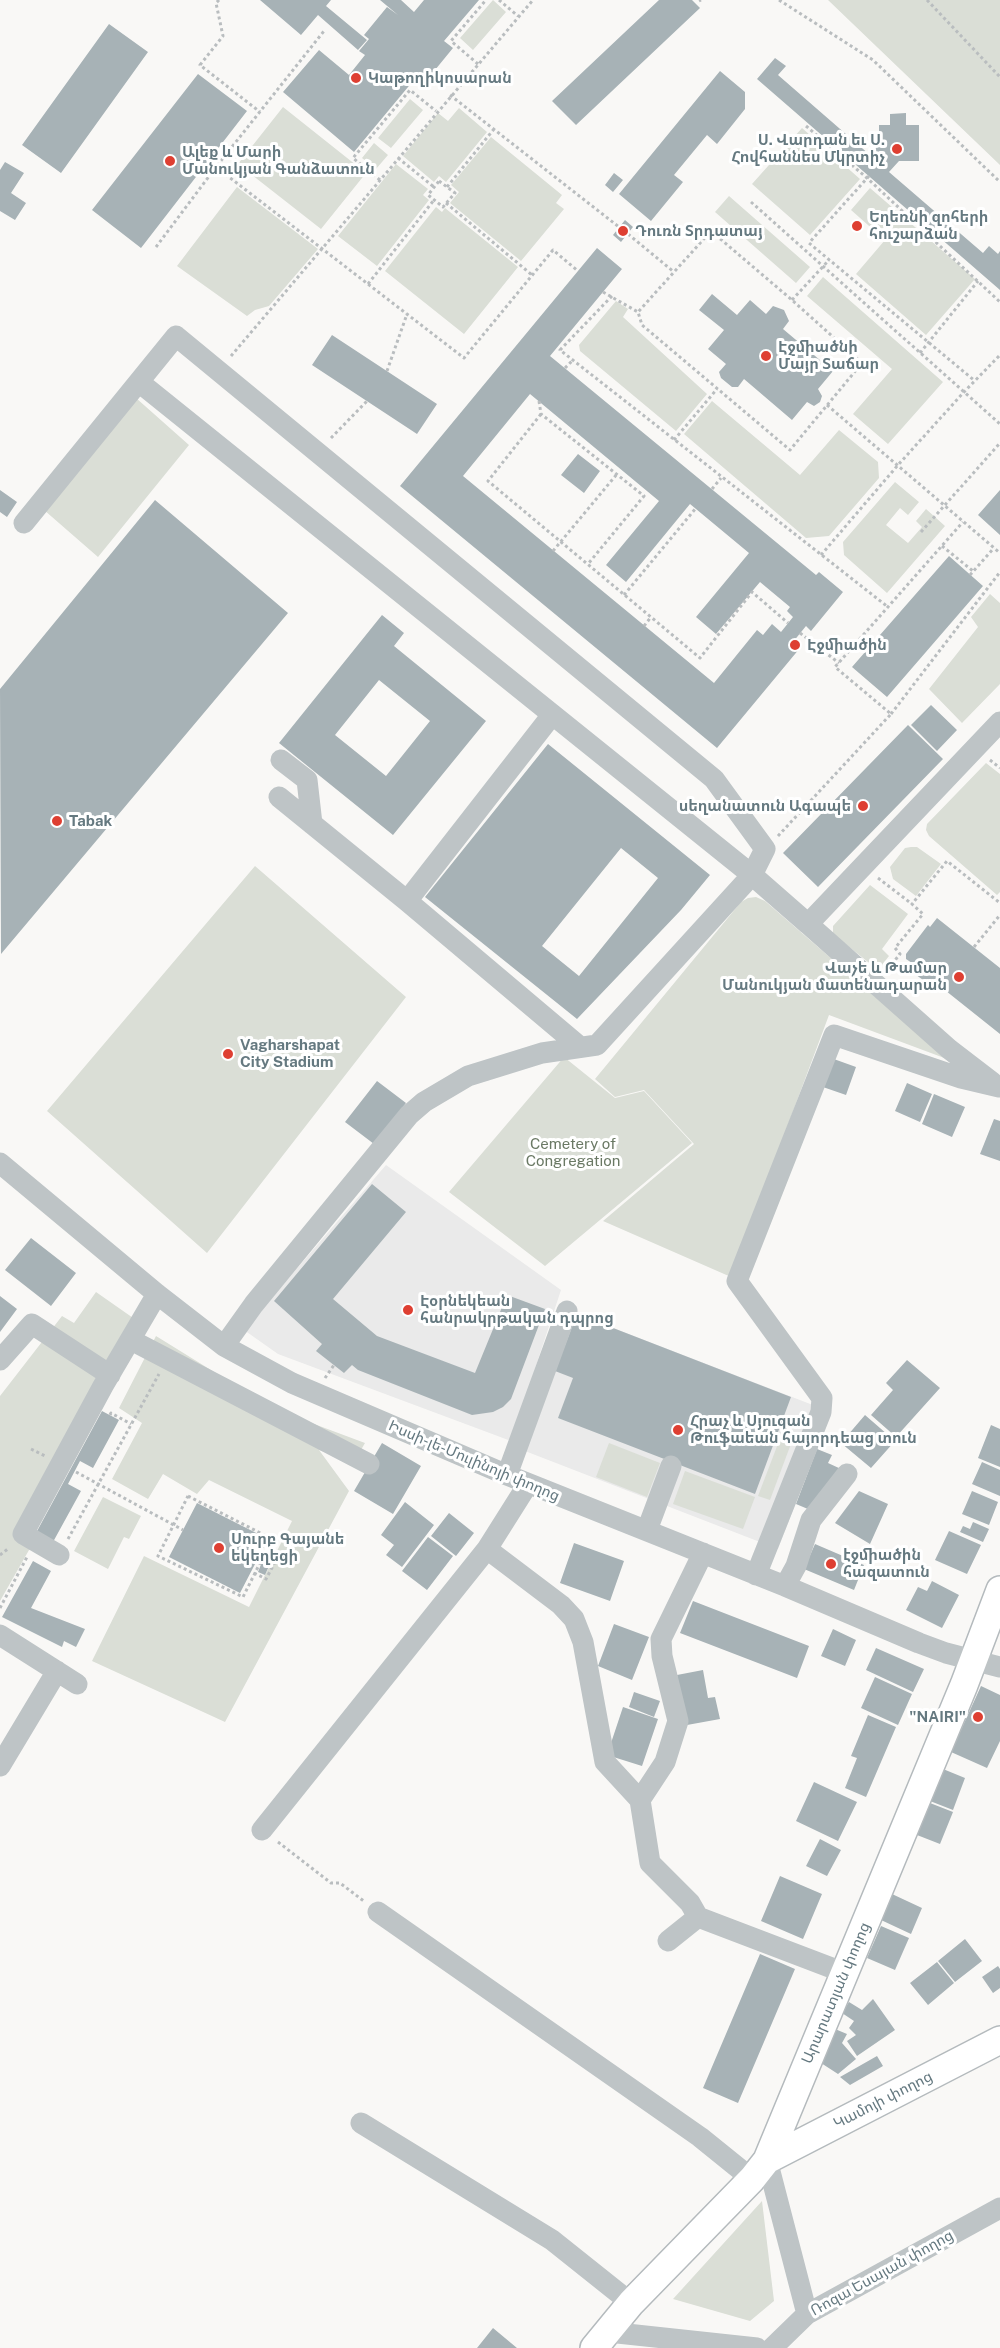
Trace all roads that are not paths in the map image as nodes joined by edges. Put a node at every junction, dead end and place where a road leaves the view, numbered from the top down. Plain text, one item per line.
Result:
1 (139, 382) junction
2 (24, 523) dead end
3 (552, 715) junction
4 (1000, 722) edge
5 (281, 760) dead end
6 (279, 797) dead end
7 (312, 824) junction
8 (752, 875) junction
9 (407, 901) junction
10 (807, 924) junction
11 (579, 1046) junction
12 (999, 1087) edge
13 (0, 1163) edge
14 (157, 1294) junction
15 (567, 1311) dead end
16 (131, 1340) junction
17 (224, 1346) junction
18 (0, 1360) edge
19 (110, 1375) junction
20 (369, 1464) dead end
21 (670, 1466) dead end
22 (847, 1474) dead end
23 (507, 1475) junction
24 (528, 1484) junction
25 (647, 1530) junction
26 (487, 1549) junction
27 (703, 1553) junction
28 (59, 1555) road end
29 (756, 1575) junction
30 (785, 1586) junction
31 (1000, 1590) edge
32 (0, 1635) edge
33 (973, 1659) junction
34 (1000, 1667) edge
35 (57, 1671) junction
36 (77, 1684) dead end
37 (0, 1766) edge
38 (640, 1800) junction
39 (262, 1830) road end
40 (378, 1912) road end
41 (698, 1917) junction
42 (668, 1941) dead end
43 (844, 1973) junction
44 (1000, 2040) edge
45 (361, 2123) dead end
46 (760, 2170) junction
47 (1000, 2208) edge
48 (631, 2302) junction
49 (807, 2314) junction
50 (601, 2340) edge
51 (757, 2348) edge
52 (771, 2348) edge

1 - 2 street
1 - 3 street
1 - 8 street
3 - 8 street
3 - 9 street
4 - 10 street
5 - 7 street
6 - 7 street
7 - 9 street
8 - 10 street
8 - 11 street
9 - 11 street
10 - 12 street
11 - 17 street
12 - 29 street
13 - 14 street, Իսսի-լե-Մուլինոյի փողոց
14 - 16 street
14 - 17 street, Իսսի-լե-Մուլինոյի փողոց
15 - 23 street
16 - 19 street
16 - 20 street
17 - 23 street, Իսսի-լե-Մուլինոյի փողոց
18 - 19 street
19 - 28 street
21 - 25 street
22 - 30 street
23 - 24 street, Իսսի-լե-Մուլինոյի փողոց
24 - 25 street, Իսսի-լե-Մուլինոյի փողոց
24 - 26 street
25 - 27 street, Իսսի-լե-Մուլինոյի փողոց
26 - 38 street
26 - 39 street
27 - 29 street, Իսսի-լե-Մուլինոյի փողոց
27 - 38 street
29 - 30 street, Իսսի-լե-Մուլինոյի փողոց
30 - 33 street, Իսսի-լե-Մուլինոյի փողոց
31 - 33 main road, Արարատյան փողոց
32 - 35 street
33 - 34 street, Իսսի-լե-Մուլինոյի փողոց
33 - 43 main road, Արարատյան փողոց
35 - 36 street
35 - 37 street
38 - 41 street
40 - 46 street
41 - 42 street
41 - 43 street
43 - 46 main road, Արարատյան փողոց
44 - 46 main road, Կամոյի փողոց
45 - 48 street
46 - 48 main road, Արարատյան փողոց
46 - 49 street
47 - 49 street, Ռոզա Եսայան փողոց
48 - 50 main road, Արարատյան փողոց
49 - 52 street, Ռոզա Եսայան փողոց
50 - 51 street

